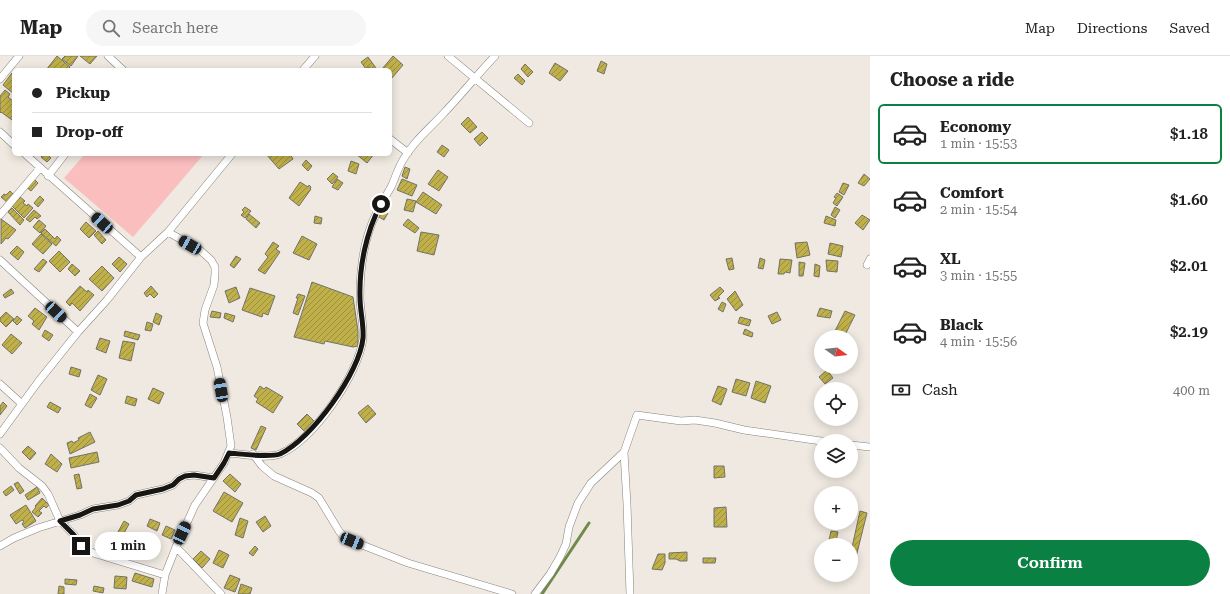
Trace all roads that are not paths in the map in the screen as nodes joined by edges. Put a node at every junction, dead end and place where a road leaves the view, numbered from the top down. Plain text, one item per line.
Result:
1 (19, 56) edge
2 (108, 56) edge
3 (315, 56) edge
4 (448, 56) edge
5 (495, 56) edge
6 (121, 68) edge
7 (307, 68) edge
8 (475, 77) junction
9 (0, 79) edge
10 (529, 123) dead end
11 (0, 132) edge
12 (392, 141) edge
13 (12, 142) edge
14 (408, 153) junction
15 (27, 156) edge
16 (63, 156) edge
17 (230, 156) edge
18 (40, 168) junction
19 (48, 176) junction
20 (0, 215) edge
21 (168, 232) junction
22 (141, 257) junction
23 (0, 260) edge
24 (78, 332) junction
25 (0, 384) edge
26 (22, 404) junction
27 (0, 434) edge
28 (814, 440) edge
29 (858, 446) edge
30 (870, 447) edge
31 (0, 448) edge
32 (624, 452) junction
33 (229, 453) junction
34 (253, 454) junction
35 (214, 478) junction
36 (60, 521) junction
37 (0, 546) edge
38 (176, 546) junction
39 (165, 575) junction
40 (162, 594) edge
41 (221, 594) edge
42 (512, 594) edge
43 (535, 594) edge
44 (630, 594) edge

1 - 9 street
2 - 6 street
3 - 7 street
4 - 8 street
5 - 8 street
8 - 10 street
8 - 14 street
11 - 13 street
12 - 14 street
14 - 34 street
15 - 18 street
16 - 19 street
17 - 21 street
18 - 19 street
18 - 20 street
19 - 22 street
21 - 22 street
21 - 33 street
22 - 24 street
23 - 24 street
24 - 26 street
25 - 26 street
26 - 27 street
28 - 32 street
29 - 30 street
31 - 36 street
32 - 43 street
32 - 44 street
33 - 34 street
33 - 35 street
34 - 42 street
35 - 36 street
35 - 38 street
36 - 37 street
36 - 39 street
38 - 39 street
38 - 41 street
39 - 40 street

